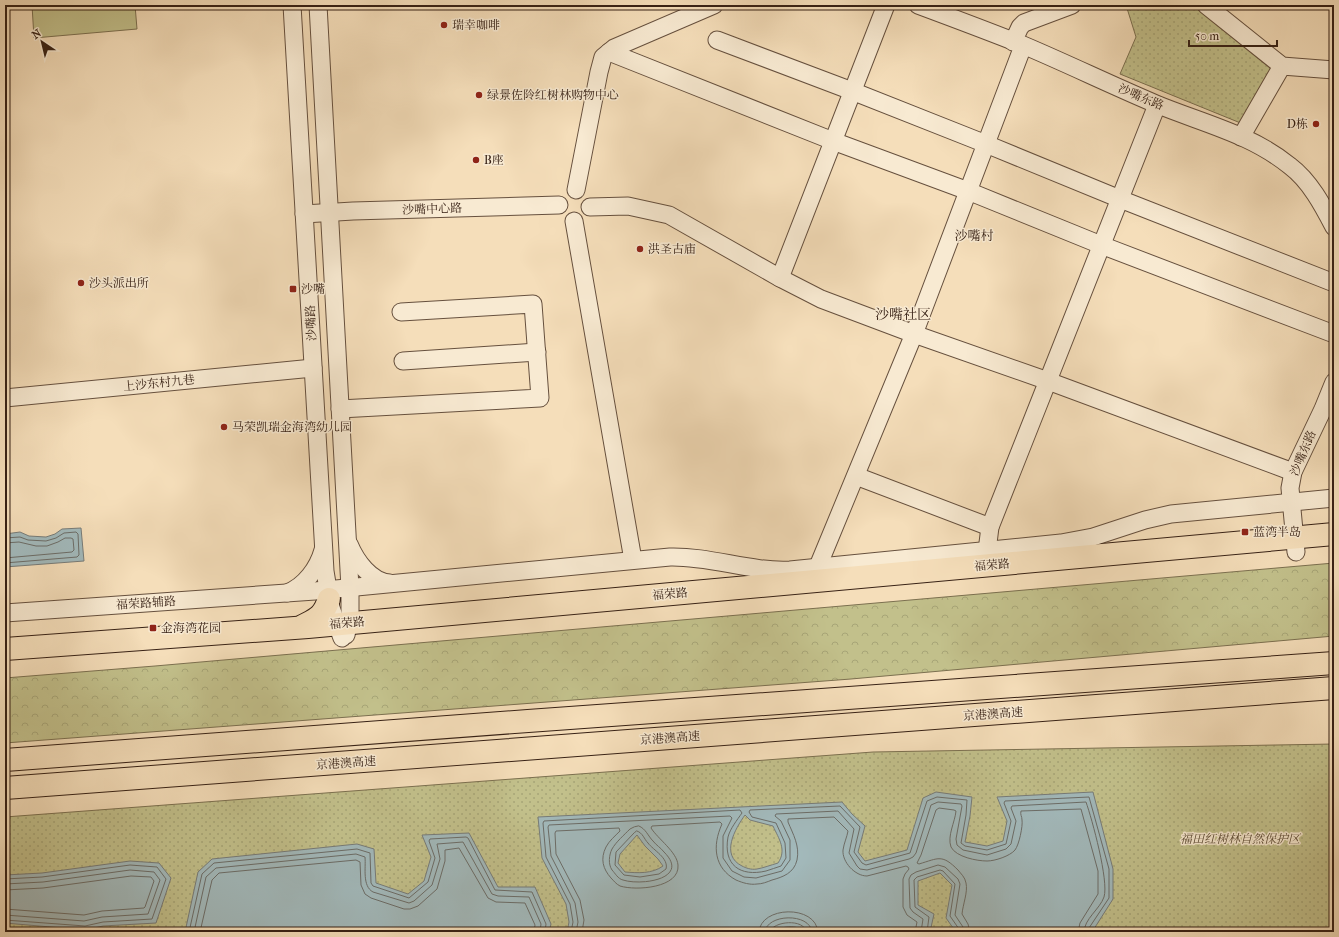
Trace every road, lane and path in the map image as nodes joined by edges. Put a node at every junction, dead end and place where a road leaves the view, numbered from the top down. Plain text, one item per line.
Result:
1 (292, 5) edge
2 (318, 5) edge
3 (714, 5) edge
4 (886, 5) edge
5 (918, 5) edge
6 (1072, 5) edge
7 (1206, 5) edge
8 (717, 40) dead end
9 (1018, 44) junction
10 (609, 52) junction
11 (1282, 66) junction
12 (1334, 70) edge
13 (852, 91) junction
14 (1157, 105) junction
15 (1241, 136) junction
16 (833, 141) junction
17 (986, 144) junction
18 (576, 190) junction
19 (968, 191) junction
20 (1120, 199) junction
21 (559, 205) junction
22 (590, 207) junction
23 (329, 212) junction
24 (304, 214) junction
25 (574, 222) junction
26 (1334, 227) edge
27 (1102, 245) junction
28 (780, 278) junction
29 (1334, 283) edge
30 (402, 312) dead end
31 (914, 334) junction
32 (1334, 334) edge
33 (537, 352) junction
34 (403, 360) dead end
35 (314, 368) junction
36 (1048, 381) junction
37 (1334, 382) edge
38 (5, 398) edge
39 (340, 409) junction
40 (1293, 472) junction
41 (856, 476) junction
42 (1334, 498) edge
43 (1291, 502) junction
44 (990, 527) junction
45 (1334, 534) edge
46 (347, 536) junction
47 (1061, 543) junction
48 (1295, 545) junction
49 (324, 546) junction
50 (1334, 548) edge
51 (987, 551) junction
52 (1086, 557) junction
53 (633, 560) junction
54 (1032, 562) junction
55 (815, 574) junction
56 (391, 584) junction
57 (350, 588) junction
58 (287, 593) junction
59 (328, 594) junction
60 (5, 613) edge
61 (300, 628) junction
62 (343, 631) junction
63 (5, 649) edge
64 (5, 663) edge
65 (1334, 663) edge
66 (1334, 688) edge
67 (5, 760) edge
68 (5, 788) edge

1 - 24 street, 沙嘴路
2 - 23 street, 沙嘴路
3 - 10 street
4 - 13 street
5 - 9 street, 沙嘴东路
6 - 9 street
7 - 11 street
8 - 13 street
9 - 14 street, 沙嘴东路
9 - 17 street
10 - 16 street
10 - 18 street
11 - 12 street
11 - 15 street
13 - 16 street
13 - 17 street
14 - 15 street, 沙嘴东路
14 - 20 street
15 - 26 street, 沙嘴东路
16 - 19 street
16 - 28 street
17 - 19 street
17 - 20 street
18 - 21 street
18 - 22 street
19 - 27 street
19 - 31 street
20 - 27 street
20 - 29 street
21 - 23 street, 沙嘴中心路
21 - 25 street
22 - 25 street
22 - 28 street
23 - 24 street, 沙嘴中心路
23 - 39 street, 沙嘴路
24 - 35 street, 沙嘴路
25 - 53 street
27 - 32 street
27 - 36 street
28 - 31 street
30 - 33 street
31 - 36 street
31 - 41 street
33 - 34 street
33 - 39 street
35 - 38 street, 上沙东村九巷
35 - 49 street, 沙嘴路
36 - 40 street
36 - 44 street
37 - 40 street, 沙嘴东路
39 - 46 street, 沙嘴路
40 - 43 street, 沙嘴东路
41 - 44 street
41 - 55 street
42 - 43 street, 福荣路辅路
43 - 47 street, 福荣路辅路
43 - 48 street, 沙嘴东路
44 - 51 street
45 - 48 main road, 福荣路
46 - 56 street
46 - 57 street, 沙嘴路
47 - 51 street, 福荣路辅路
47 - 52 main road
47 - 54 main road
48 - 50 main road, 福荣路
48 - 52 main road, 福荣路
48 - 62 main road, 福荣路
49 - 58 street
49 - 59 street, 沙嘴路
51 - 55 street, 福荣路辅路
52 - 54 main road, 福荣路
53 - 55 street, 福荣路辅路
53 - 56 street, 福荣路辅路
54 - 55 main road, 福荣路
55 - 62 main road, 福荣路
56 - 57 street, 福荣路辅路
57 - 59 street, 福荣路辅路
57 - 62 street, 沙嘴路
58 - 59 street, 福荣路辅路
58 - 60 street, 福荣路辅路
59 - 61 main road
59 - 62 street, 沙嘴路
61 - 62 main road, 福荣路
61 - 63 main road, 福荣路
62 - 64 main road, 福荣路
65 - 67 main road
66 - 68 main road, 京港澳高速

